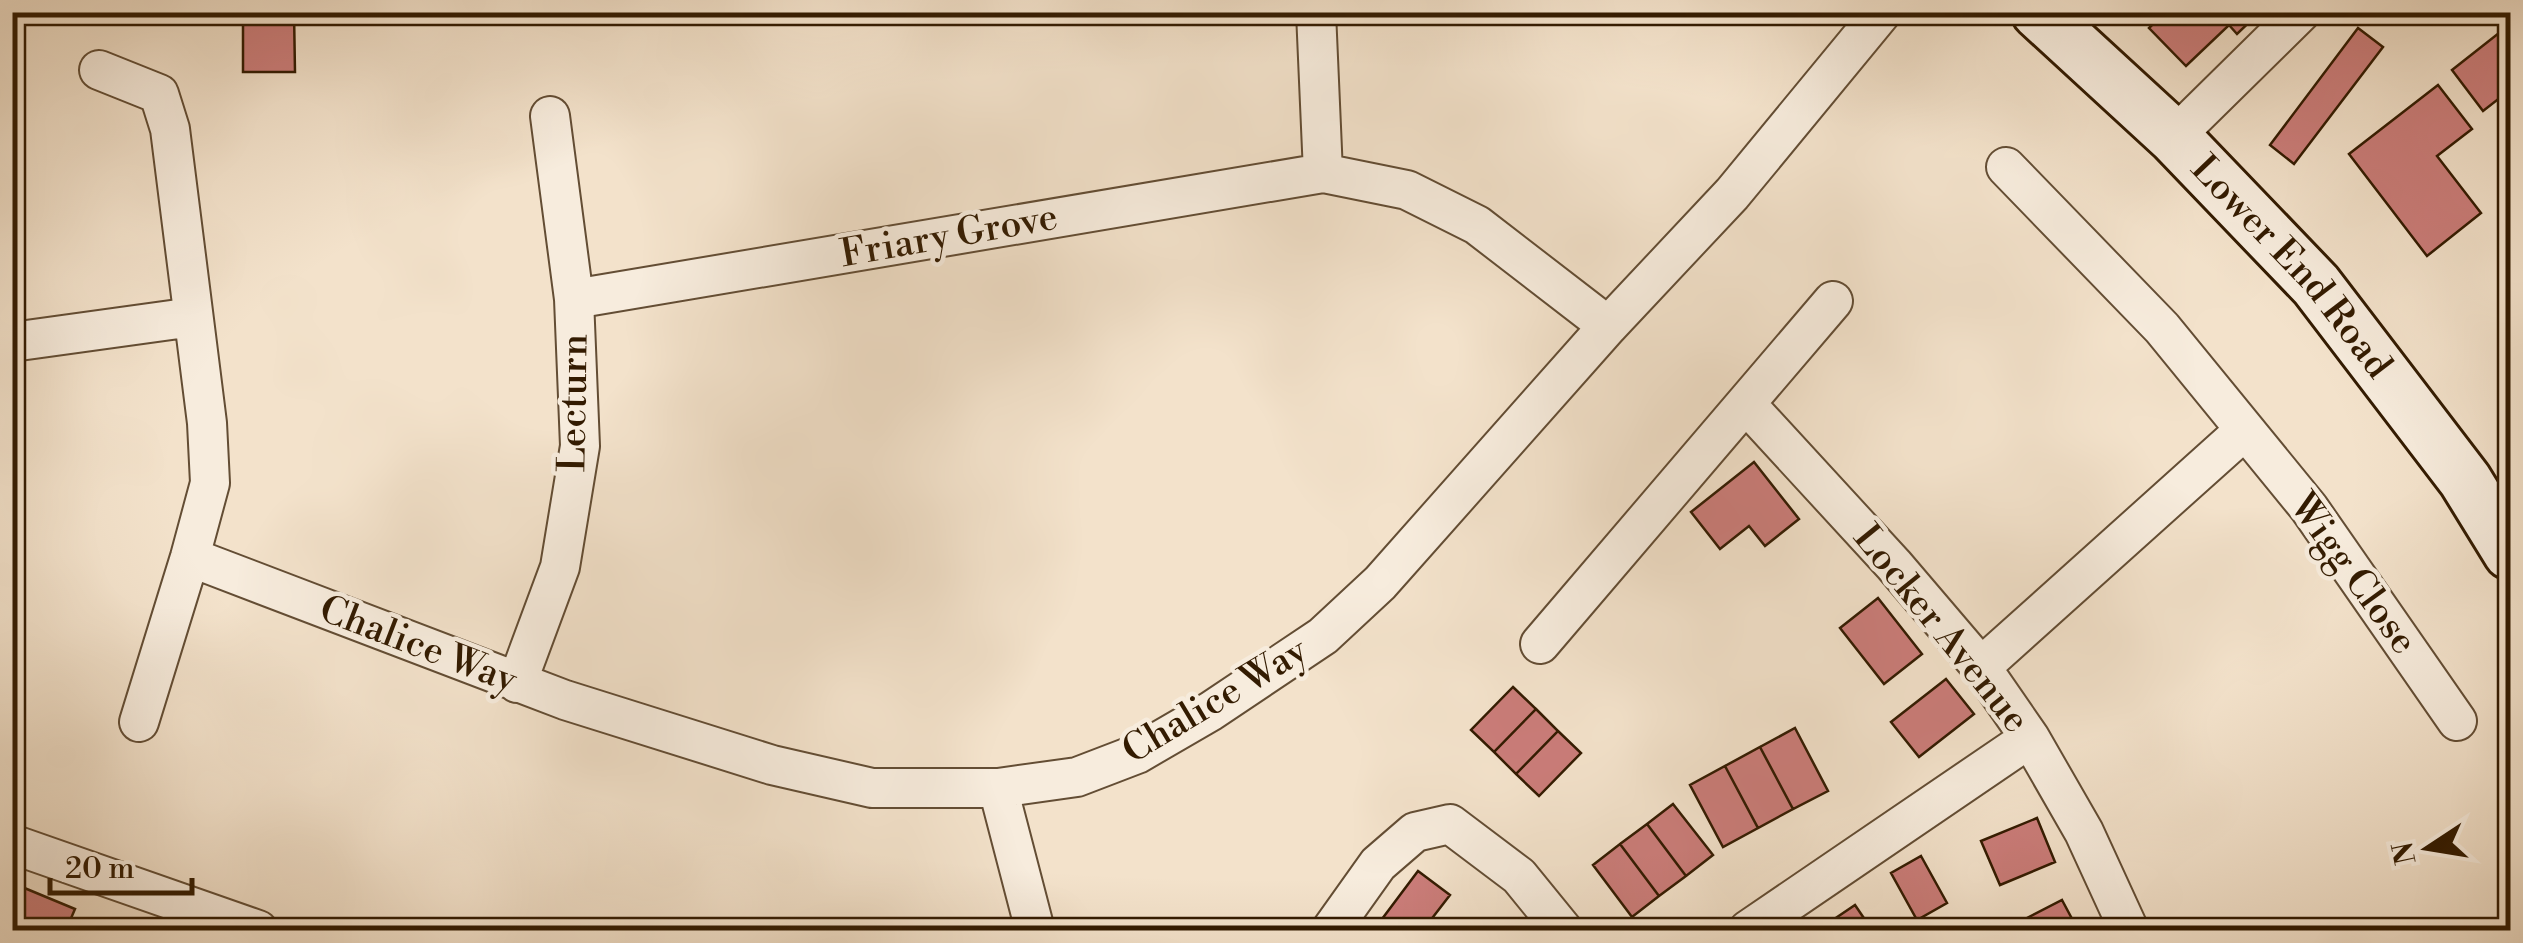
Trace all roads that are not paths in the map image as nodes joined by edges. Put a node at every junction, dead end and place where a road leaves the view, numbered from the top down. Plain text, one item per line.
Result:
1 (1316, 12) edge
2 (1882, 12) edge
3 (2038, 12) edge
4 (2301, 12) edge
5 (98, 70) dead end
6 (550, 116) dead end
7 (2174, 137) junction
8 (2006, 167) dead end
9 (1323, 173) junction
10 (574, 299) junction
11 (1834, 300) dead end
12 (194, 317) junction
13 (1608, 326) junction
14 (12, 342) edge
15 (1746, 404) junction
16 (2245, 430) junction
17 (2510, 553) edge
18 (190, 557) junction
19 (1540, 644) dead end
20 (1981, 667) junction
21 (517, 683) junction
22 (2457, 721) dead end
23 (139, 722) dead end
24 (2030, 738) junction
25 (998, 788) junction
26 (12, 844) edge
27 (258, 930) edge
28 (1034, 930) edge
29 (1331, 930) edge
30 (1563, 930) edge
31 (1748, 930) edge
32 (2129, 930) edge

1 - 9 street
2 - 13 street, Chalice Way
3 - 7 street, Lower End Road
4 - 7 street
5 - 12 street
6 - 10 street, Lecturn
7 - 17 street, Lower End Road
8 - 16 street, Wigg Close
9 - 10 street, Friary Grove
9 - 13 street, Friary Grove
10 - 21 street, Lecturn
11 - 15 street
12 - 14 street
12 - 18 street
13 - 25 street, Chalice Way
15 - 19 street
15 - 20 street, Locker Avenue
16 - 20 street
16 - 22 street, Wigg Close
18 - 21 street, Chalice Way
18 - 23 street
20 - 24 street, Locker Avenue
21 - 25 street, Chalice Way
24 - 31 street
24 - 32 street, Locker Avenue
25 - 28 street
26 - 27 street
29 - 30 street

